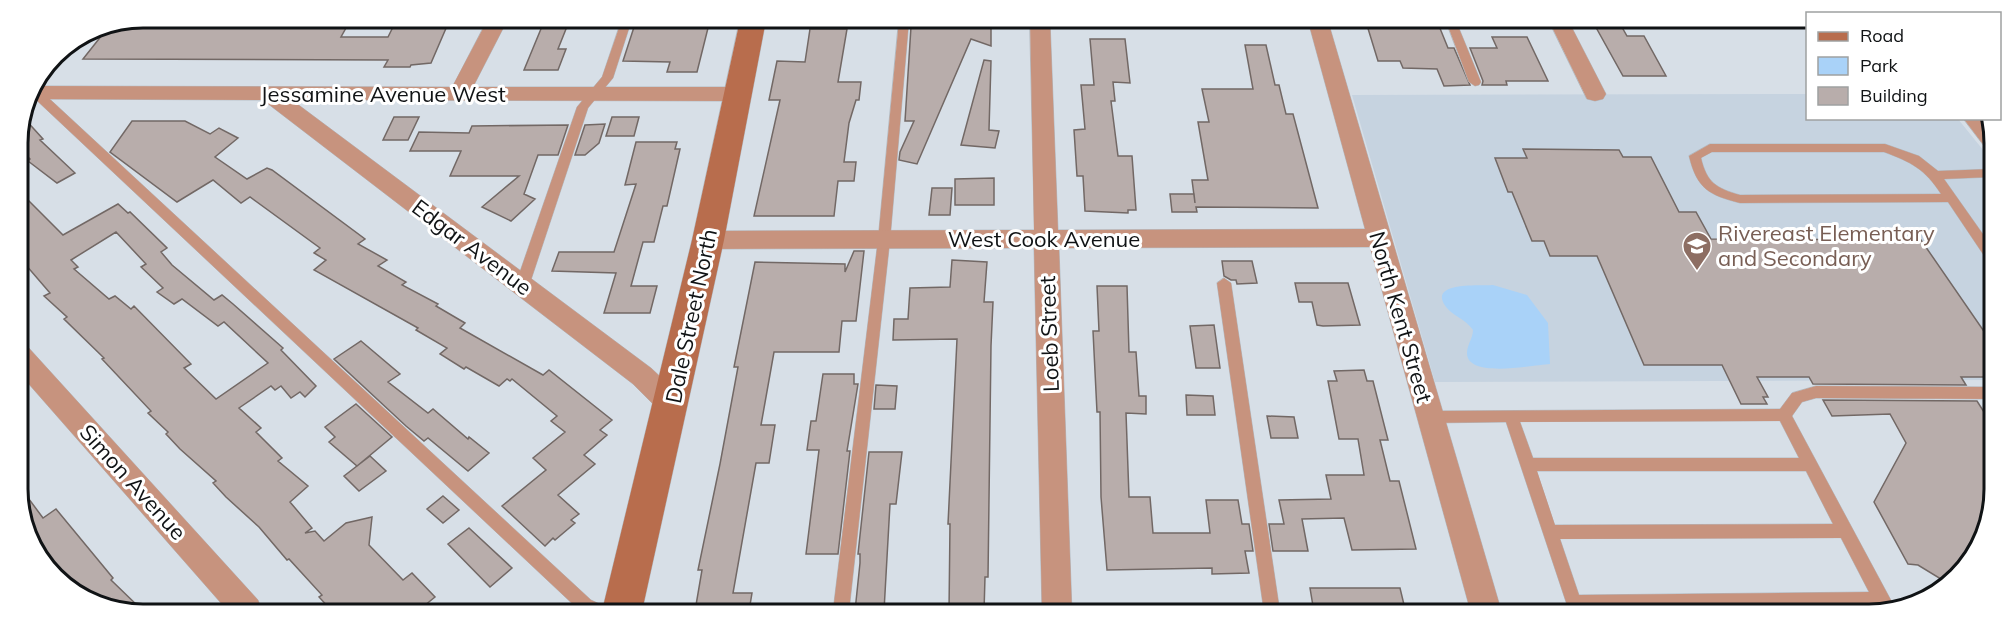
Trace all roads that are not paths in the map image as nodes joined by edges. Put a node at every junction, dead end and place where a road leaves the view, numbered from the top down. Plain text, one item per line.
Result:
1 (493, 28) edge
2 (624, 28) edge
3 (751, 28) edge
4 (903, 28) edge
5 (1040, 28) edge
6 (1320, 28) edge
7 (1454, 28) edge
8 (1562, 28) edge
9 (1474, 82) dead end
10 (40, 93) edge
11 (459, 93) junction
12 (269, 94) junction
13 (593, 94) junction
14 (736, 94) junction
15 (1595, 94) dead end
16 (37, 98) edge
17 (1984, 172) edge
18 (1935, 175) junction
19 (1952, 198) junction
20 (1379, 238) junction
21 (1046, 239) junction
22 (708, 240) junction
23 (884, 240) junction
24 (1984, 245) edge
25 (1224, 283) dead end
26 (522, 286) junction
27 (28, 364) edge
28 (1984, 393) edge
29 (671, 404) junction
30 (1784, 415) junction
31 (1511, 416) junction
32 (1429, 417) junction
33 (1810, 464) junction
34 (1527, 465) junction
35 (1845, 531) junction
36 (1550, 532) junction
37 (1883, 602) edge
38 (1057, 603) edge
39 (1271, 603) edge
40 (1483, 603) edge
41 (1599, 603) edge
42 (242, 604) edge
43 (584, 604) edge
44 (624, 604) edge
45 (842, 604) edge

1 - 11 street
2 - 13 lane
3 - 14 main road, Dale Street North
4 - 23 lane
5 - 21 street, Loeb Street
6 - 20 street, North Kent Street
7 - 9 lane
8 - 15 street
10 - 12 street, Jessamine Avenue West
11 - 12 street, Jessamine Avenue West
11 - 13 street, Jessamine Avenue West
12 - 26 street, Edgar Avenue
13 - 14 street, Jessamine Avenue West
13 - 26 lane
14 - 22 main road, Dale Street North
16 - 43 lane
17 - 18 lane
18 - 19 lane
18 - 19 lane
19 - 24 lane
20 - 21 street, West Cook Avenue
20 - 32 street, North Kent Street
21 - 23 street, West Cook Avenue
21 - 38 street, Loeb Street
22 - 23 street, West Cook Avenue
22 - 29 main road, Dale Street North
23 - 45 lane
25 - 39 lane
26 - 29 street, Edgar Avenue
27 - 42 street, Simon Avenue
28 - 30 lane
29 - 44 main road, Dale Street North
30 - 31 lane
30 - 33 lane
31 - 32 lane
31 - 34 lane
32 - 40 street, North Kent Street
33 - 34 lane
33 - 35 lane
34 - 36 lane
35 - 36 lane
35 - 37 lane
36 - 41 lane

